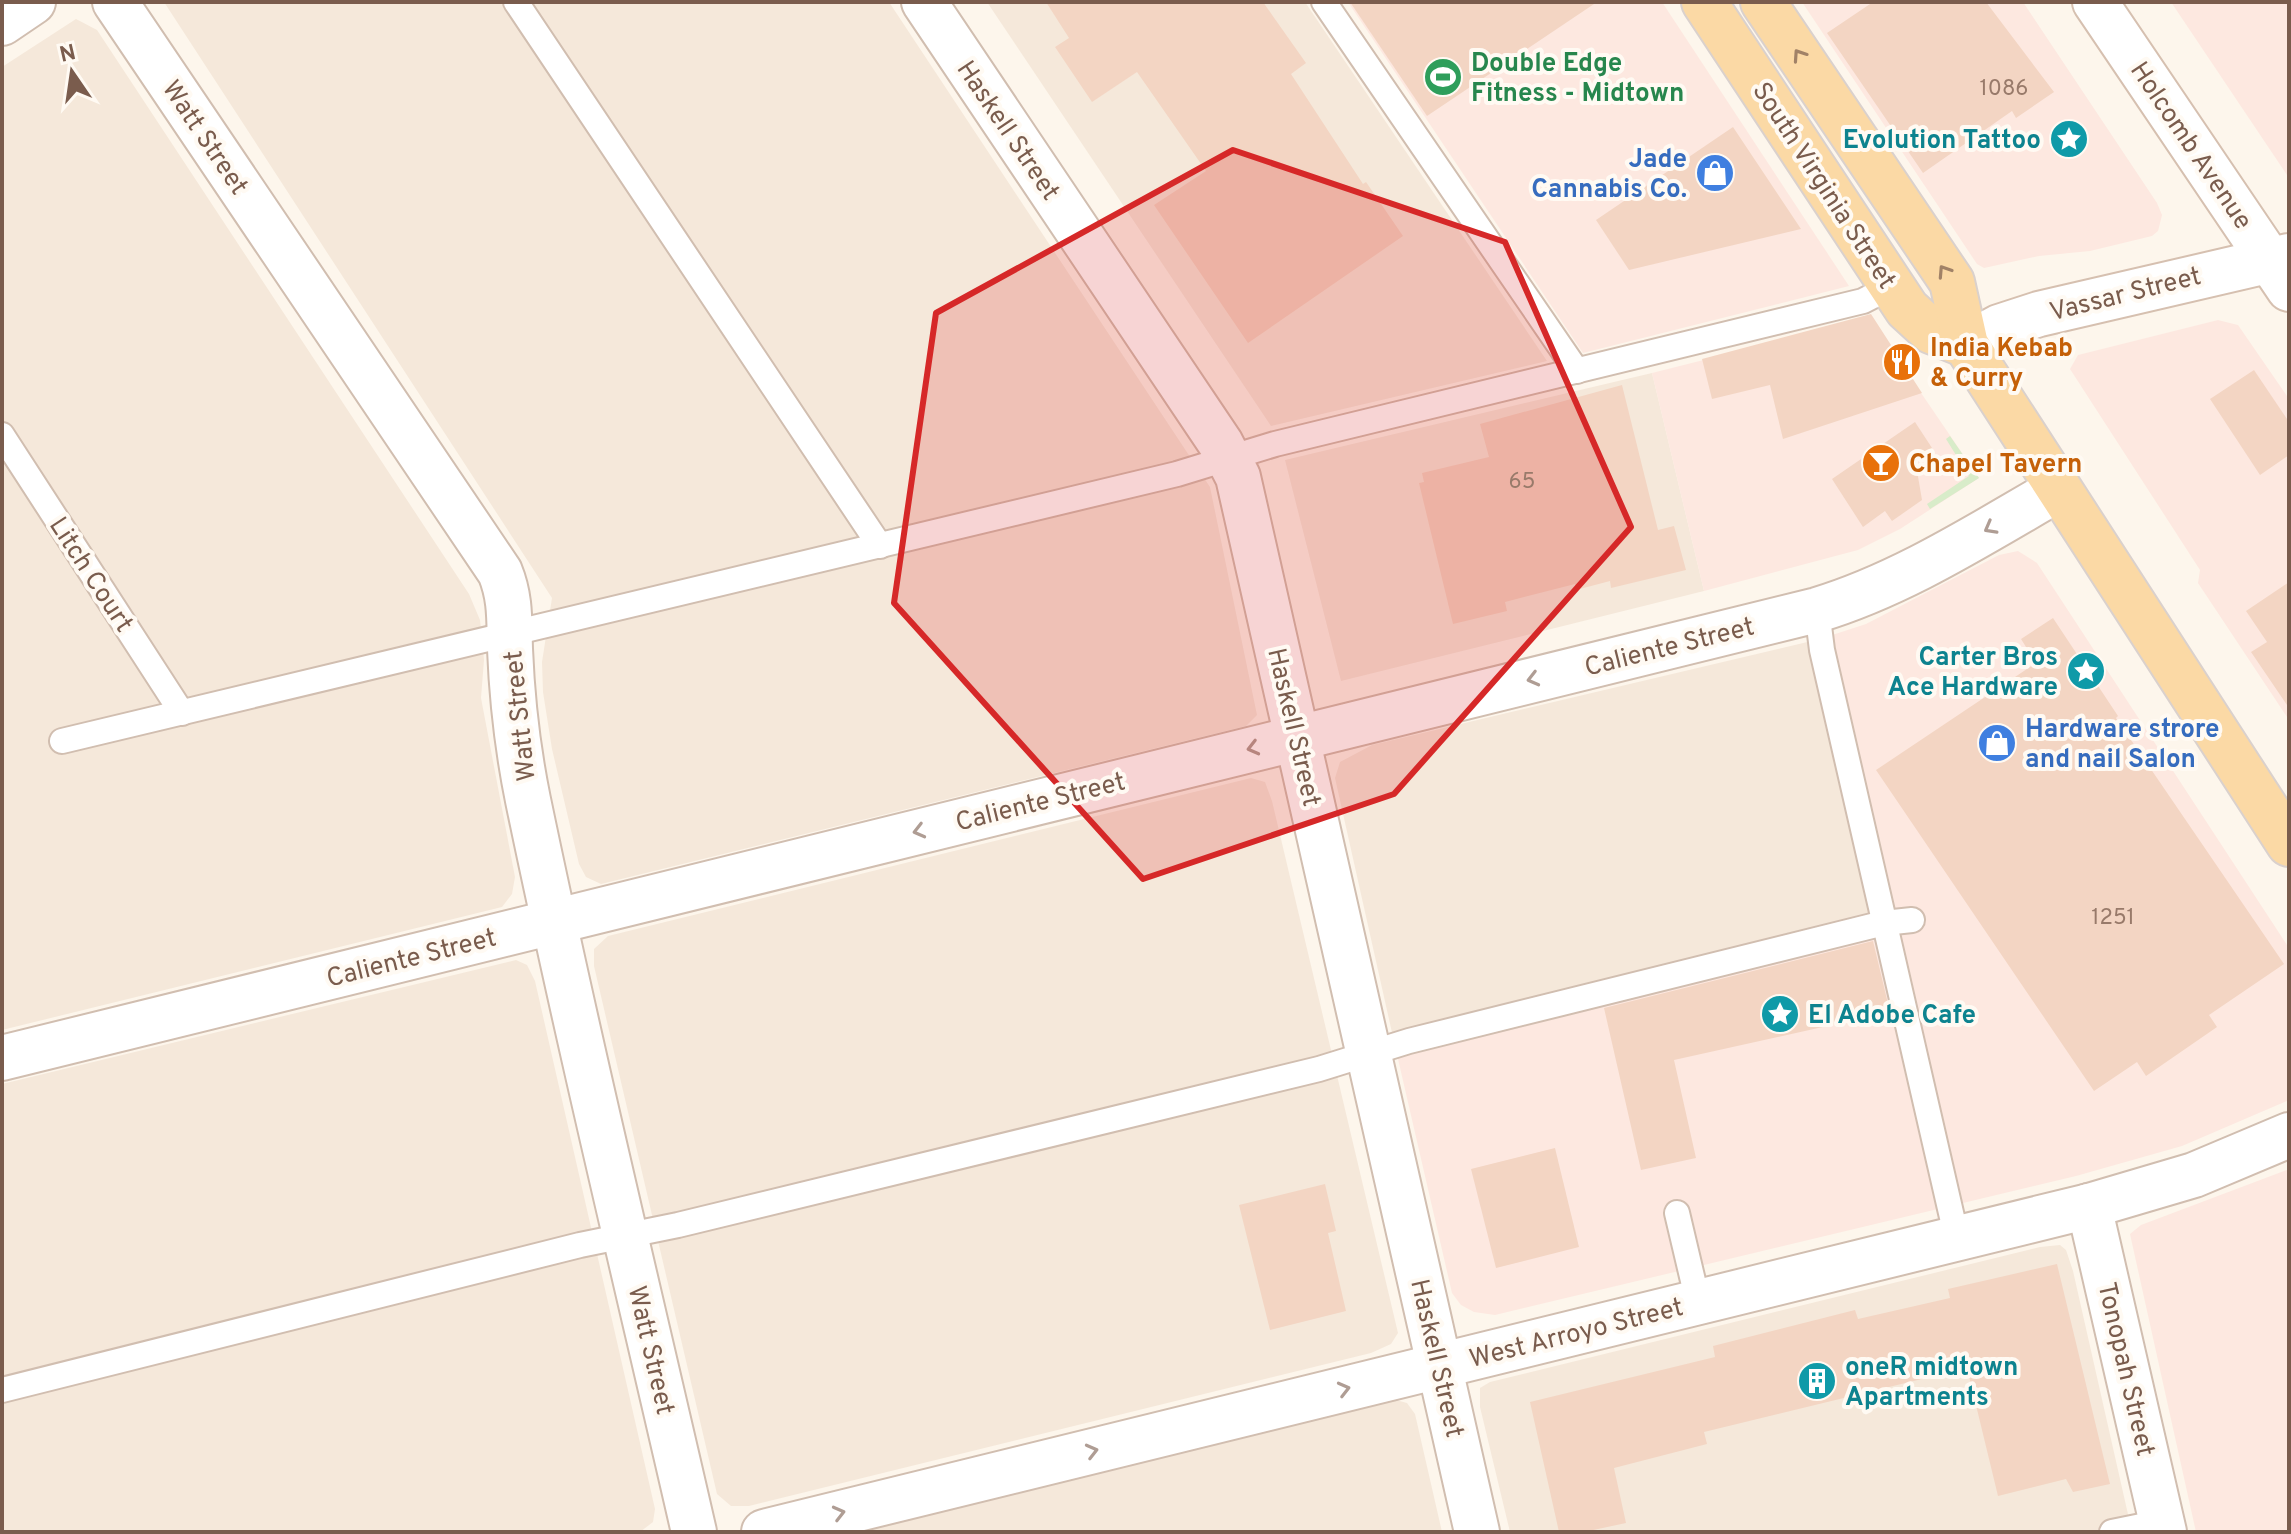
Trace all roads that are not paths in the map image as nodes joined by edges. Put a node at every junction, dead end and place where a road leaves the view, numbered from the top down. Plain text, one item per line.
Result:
1 (33, 2) edge
2 (115, 2) edge
3 (516, 2) edge
4 (924, 2) edge
5 (1324, 2) edge
6 (1704, 2) edge
7 (1763, 2) edge
8 (2095, 2) edge
9 (2, 23) edge
10 (2282, 268) edge
11 (1892, 286) junction
12 (1966, 345) junction
13 (1577, 371) junction
14 (2, 435) edge
15 (1230, 458) junction
16 (2057, 490) junction
17 (880, 546) junction
18 (1817, 610) junction
19 (511, 634) junction
20 (182, 713) junction
21 (1296, 736) junction
22 (62, 741) dead end
23 (2289, 844) edge
24 (1912, 920) dead end
25 (553, 923) junction
26 (1884, 923) junction
27 (1370, 1055) junction
28 (2, 1058) edge
29 (2289, 1135) edge
30 (2089, 1206) junction
31 (1677, 1213) dead end
32 (625, 1236) junction
33 (1957, 1239) junction
34 (1698, 1302) junction
35 (1440, 1365) junction
36 (2, 1390) edge
37 (2162, 1527) edge
38 (694, 1532) edge
39 (764, 1532) edge
40 (1477, 1532) edge
41 (2112, 1532) edge

1 - 9 street
2 - 19 street, Watt Street
3 - 17 lane
4 - 15 street, Haskell Street
5 - 13 lane
6 - 11 main road, South Virginia Street
12 -> 7 main road, South Virginia Street
8 - 10 street, Holcomb Avenue
10 - 12 street, Vassar Street
11 - 12 main road, South Virginia Street
11 - 13 lane
12 - 16 main road, South Virginia Street
13 - 15 lane
14 - 20 lane, Litch Court
15 - 17 lane
15 - 21 street, Haskell Street
16 -> 18 street, Caliente Street
16 - 23 main road, South Virginia Street
17 - 19 lane
18 -> 21 street, Caliente Street
18 - 26 lane
19 - 20 lane
19 - 25 street, Watt Street
20 - 22 lane
21 -> 25 street, Caliente Street
21 - 27 street, Haskell Street
24 - 26 lane
25 - 28 street, Caliente Street
25 - 32 street, Watt Street
26 - 27 lane
26 - 33 lane
27 - 32 lane
27 - 35 street, Haskell Street
29 - 30 street, West Arroyo Street
30 - 33 street, West Arroyo Street
30 - 37 street, Tonopah Street
31 - 34 lane
32 - 36 lane
32 - 38 street, Watt Street
33 - 34 street, West Arroyo Street
34 - 35 street, West Arroyo Street
39 -> 35 street, West Arroyo Street
35 - 40 street, Haskell Street
37 - 41 lane

